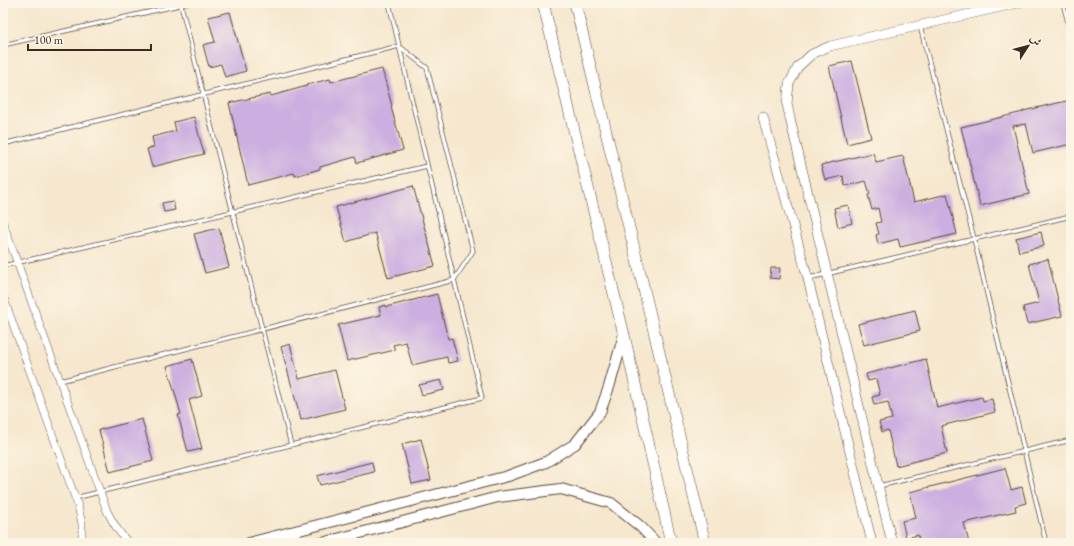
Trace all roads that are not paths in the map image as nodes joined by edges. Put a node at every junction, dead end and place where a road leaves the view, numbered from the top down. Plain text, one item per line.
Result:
1 (188, 3) edge
2 (389, 3) edge
3 (543, 3) edge
4 (575, 3) edge
5 (1018, 3) edge
6 (1063, 3) edge
7 (181, 4) junction
8 (920, 26) junction
9 (1071, 35) edge
10 (3, 45) edge
11 (399, 46) junction
12 (204, 94) junction
13 (763, 117) dead end
14 (3, 144) edge
15 (427, 166) junction
16 (233, 212) junction
17 (1071, 216) edge
18 (3, 223) edge
19 (974, 239) junction
20 (17, 263) junction
21 (3, 266) edge
22 (827, 274) junction
23 (808, 279) junction
24 (454, 280) junction
25 (3, 296) edge
26 (262, 329) junction
27 (624, 335) junction
28 (60, 381) junction
29 (1071, 440) edge
30 (291, 445) junction
31 (1024, 451) junction
32 (878, 486) junction
33 (100, 492) junction
34 (76, 498) junction
35 (290, 532) junction
36 (82, 543) edge
37 (129, 543) edge
38 (249, 543) edge
39 (293, 543) edge
40 (322, 543) edge
41 (656, 543) edge
42 (671, 543) edge
43 (705, 543) edge
44 (872, 543) edge
45 (892, 543) edge
46 (1046, 543) edge

1 - 7 lane
2 - 11 lane
3 - 27 main road
4 - 43 main road
5 - 8 street
6 - 9 lane
7 - 10 lane
7 - 12 lane
8 - 19 lane
8 - 22 street
11 - 12 lane
11 - 15 lane
11 - 24 lane
12 - 14 lane
12 - 16 lane
13 - 23 street
15 - 16 lane
15 - 24 lane
16 - 20 lane
16 - 26 lane
17 - 19 lane
18 - 20 street
19 - 22 lane
19 - 31 lane
20 - 21 lane
20 - 28 street
22 - 23 lane
22 - 32 street
23 - 44 street
24 - 26 lane
24 - 30 lane
25 - 34 street
26 - 28 lane
26 - 30 lane
27 - 35 main road
27 - 42 main road
28 - 33 street
29 - 31 lane
30 - 33 lane
31 - 32 lane
31 - 46 lane
32 - 45 street
33 - 34 lane
33 - 37 street
34 - 36 street
35 - 38 main road
35 - 39 main road
40 - 41 main road

